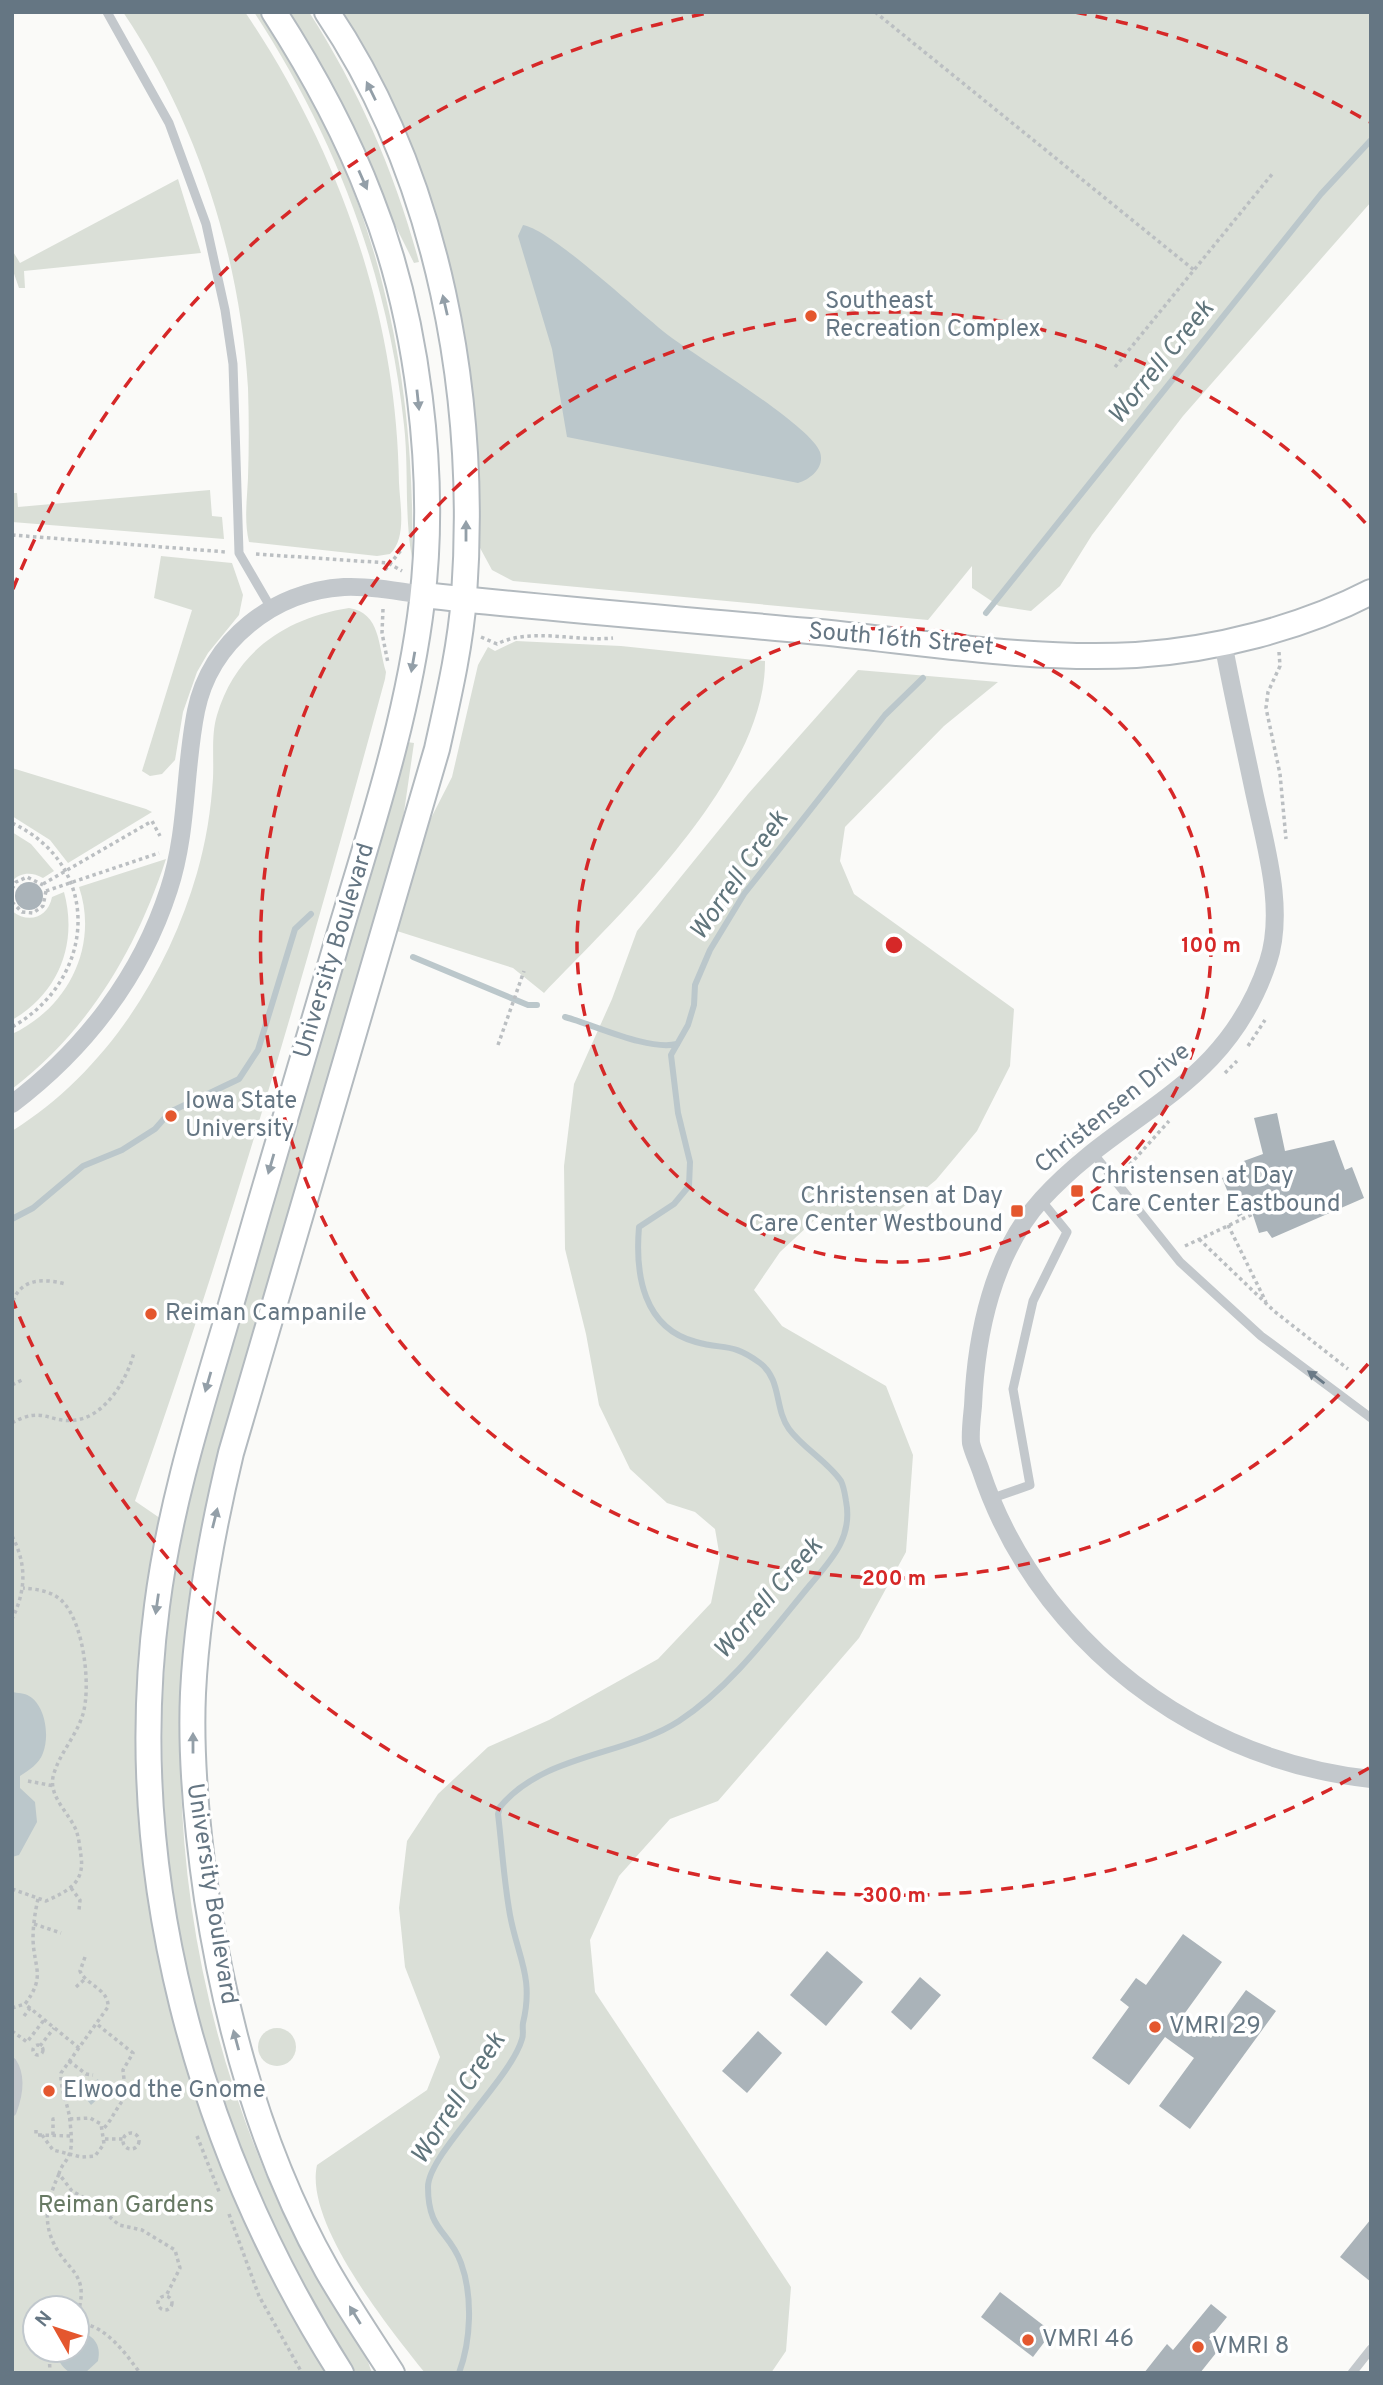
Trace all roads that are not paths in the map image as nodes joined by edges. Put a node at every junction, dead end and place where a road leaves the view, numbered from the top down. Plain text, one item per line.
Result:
1 (107, 12) edge
2 (274, 12) edge
3 (327, 12) edge
4 (1371, 592) edge
5 (423, 595) junction
6 (464, 599) junction
7 (271, 608) junction
8 (1223, 642) junction
9 (12, 1104) edge
10 (1093, 1152) junction
11 (1041, 1200) junction
12 (1371, 1418) edge
13 (990, 1499) junction
14 (1371, 1779) edge
15 (12, 2062) edge
16 (12, 2112) edge
17 (1371, 2349) edge
18 (341, 2373) edge
19 (392, 2373) edge
20 (1352, 2373) edge

1 - 7 lane
2 -> 5 main road, University Boulevard
6 -> 3 main road, University Boulevard
4 - 8 main road, South 16th Street
5 - 6 main road, South 16th Street
5 - 7 street
5 -> 18 main road, University Boulevard
6 - 8 main road, South 16th Street
19 -> 6 main road, University Boulevard
7 - 9 street
8 - 10 street, Christensen Drive
10 - 11 street, Christensen Drive
12 -> 10 lane
11 - 13 street, Christensen Drive
11 - 13 lane
13 - 14 street, Christensen Drive
15 - 16 lane
17 - 20 lane

